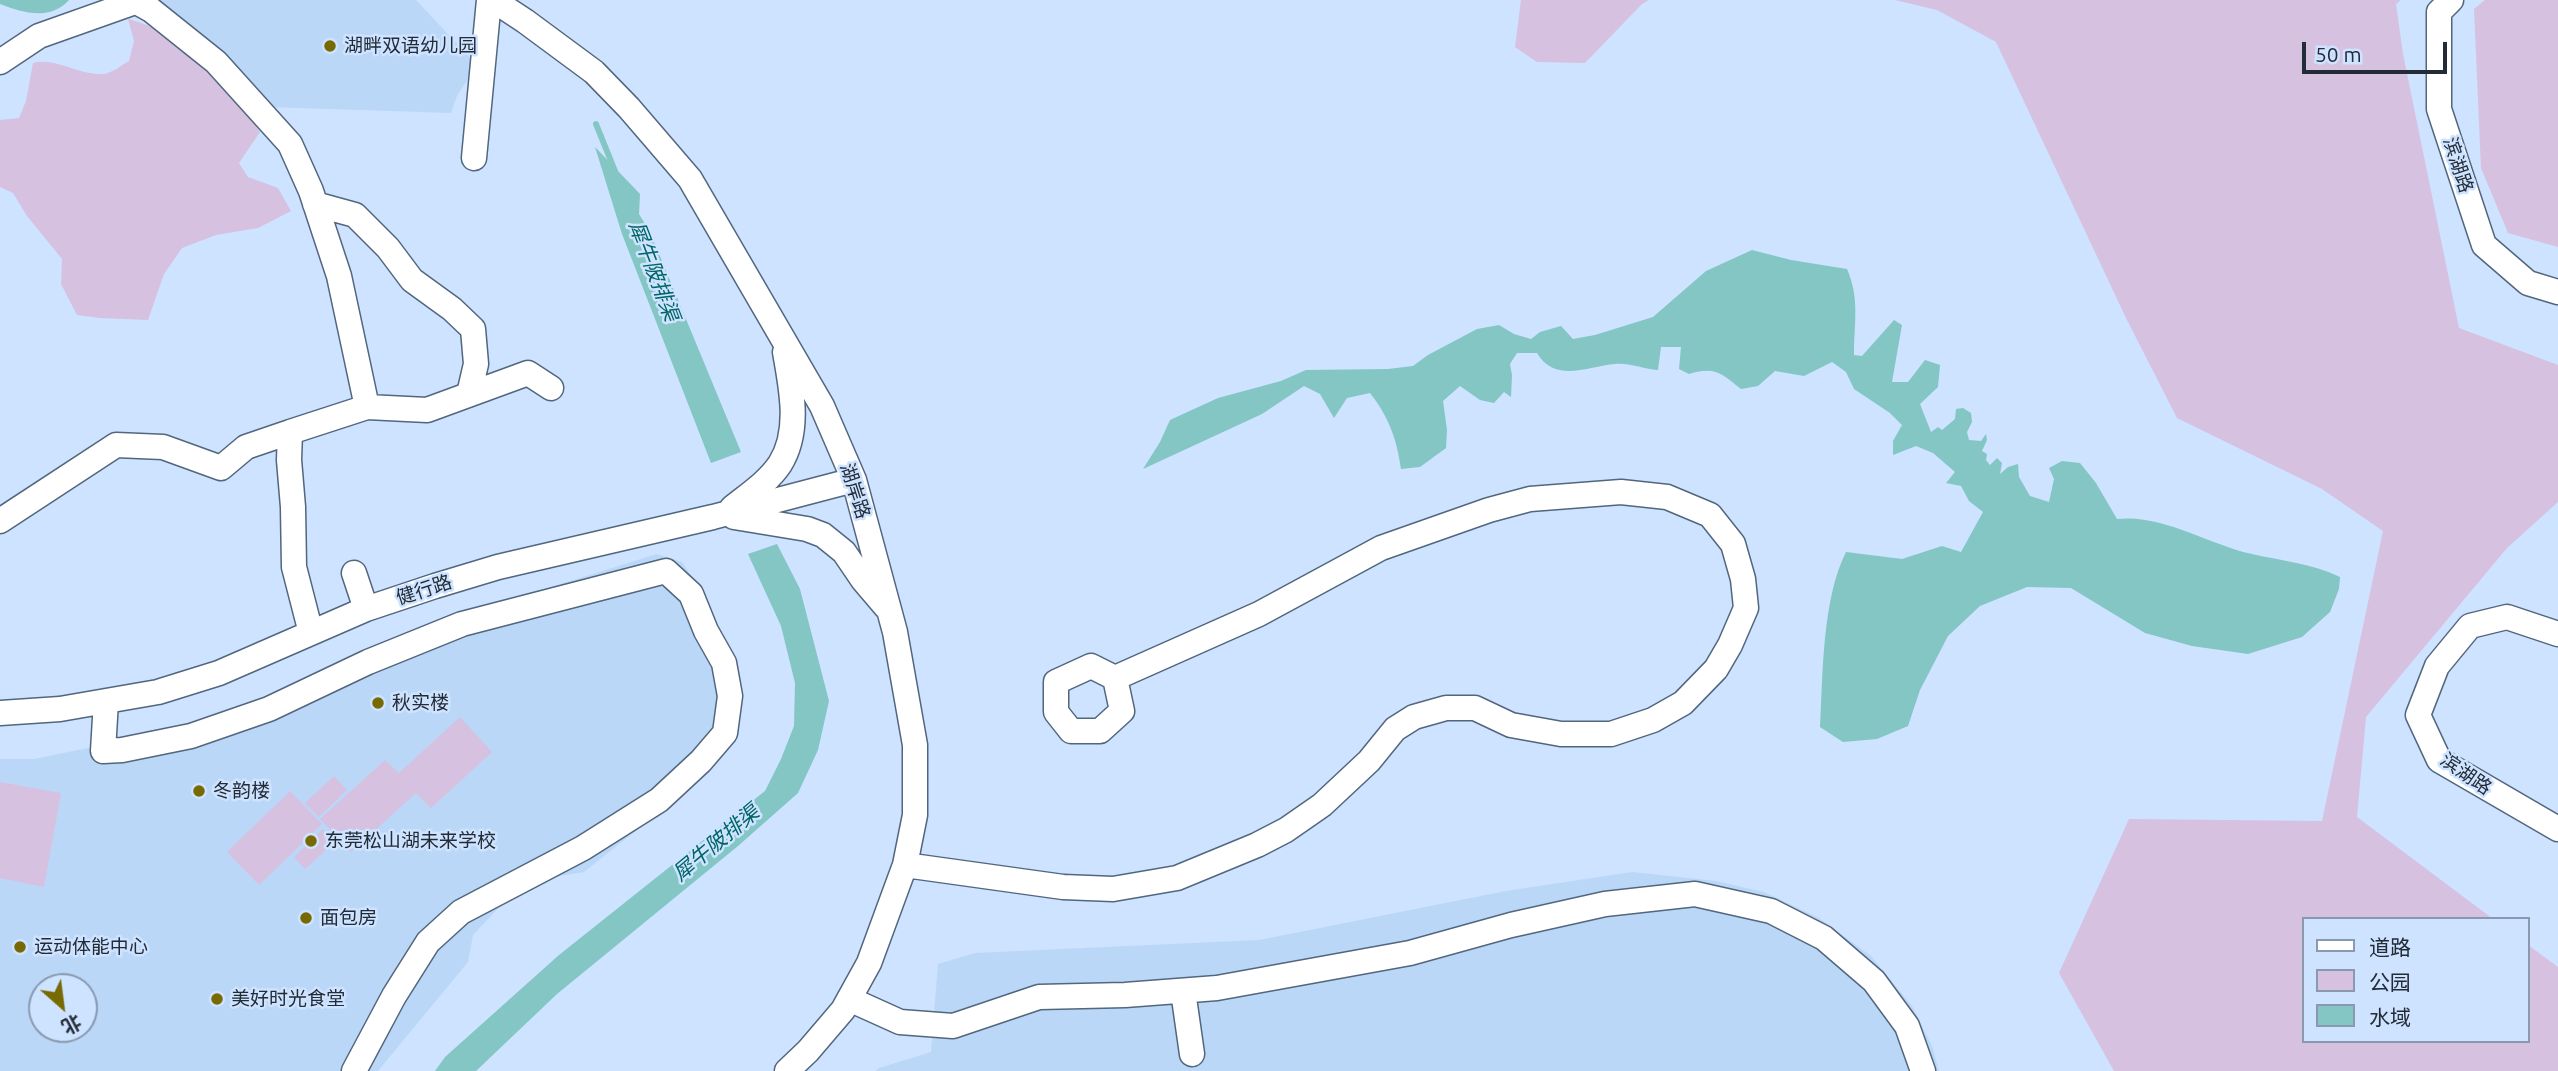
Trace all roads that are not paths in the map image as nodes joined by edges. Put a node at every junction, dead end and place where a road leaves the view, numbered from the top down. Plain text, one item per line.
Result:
1 (491, 0) edge
2 (2451, 0) edge
3 (134, 1) edge
4 (0, 62) edge
5 (474, 158) dead end
6 (316, 204) junction
7 (2558, 292) edge
8 (783, 339) junction
9 (551, 388) dead end
10 (469, 394) junction
11 (368, 407) junction
12 (290, 432) junction
13 (854, 480) junction
14 (723, 515) junction
15 (0, 521) edge
16 (354, 573) dead end
17 (366, 609) junction
18 (890, 612) junction
19 (311, 633) junction
20 (2558, 634) edge
21 (1115, 678) dead end
22 (106, 701) junction
23 (0, 713) edge
24 (2558, 829) edge
25 (905, 865) junction
26 (1183, 991) junction
27 (849, 999) junction
28 (1192, 1054) dead end
29 (354, 1071) edge
30 (787, 1071) edge
31 (1923, 1071) edge

1 - 5 street
1 - 8 street, 湖岸路
2 - 7 street, 滨湖路
3 - 4 street
3 - 6 street
6 - 10 street
6 - 11 street
8 - 13 street, 湖岸路
8 - 14 street
9 - 10 street
10 - 11 street
11 - 12 street
12 - 15 street
12 - 19 street
13 - 14 street, 健行路
13 - 18 street, 湖岸路
14 - 17 street, 健行路
14 - 18 street
16 - 17 street
17 - 19 street, 健行路
18 - 25 street, 湖岸路
19 - 22 street, 健行路
20 - 24 street, 滨湖路
21 - 25 street
22 - 23 street, 健行路
22 - 29 street
25 - 27 street, 湖岸路
26 - 27 street
26 - 28 street
26 - 31 street
27 - 30 street, 湖岸路

